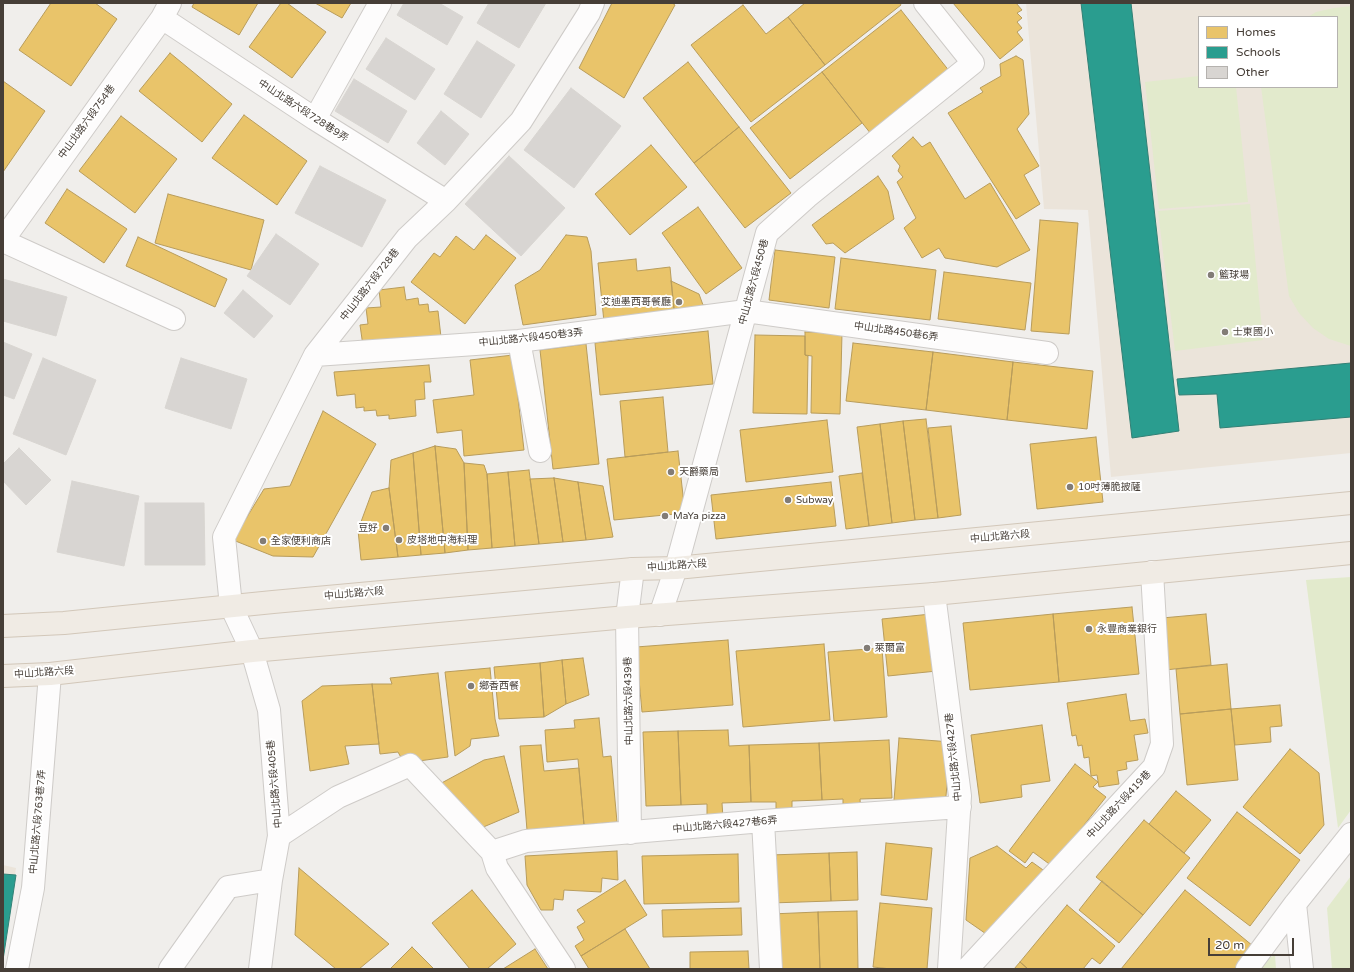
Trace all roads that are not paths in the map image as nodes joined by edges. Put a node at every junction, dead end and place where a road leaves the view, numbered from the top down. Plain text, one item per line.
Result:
1 (380, 3) edge
2 (593, 3) edge
3 (925, 3) edge
4 (166, 10) edge
5 (315, 119) junction
6 (446, 201) junction
7 (3, 241) edge
8 (746, 311) junction
9 (174, 319) dead end
10 (519, 341) junction
11 (1047, 353) dead end
12 (315, 355) junction
13 (540, 451) dead end
14 (1351, 503) edge
15 (1351, 553) edge
16 (676, 568) junction
17 (632, 569) junction
18 (1152, 572) junction
19 (934, 594) junction
20 (231, 606) junction
21 (660, 615) junction
22 (627, 617) junction
23 (3, 626) edge
24 (252, 651) junction
25 (50, 674) junction
26 (3, 676) edge
27 (960, 807) junction
28 (763, 821) junction
29 (630, 833) junction
30 (1351, 834) edge
31 (280, 836) junction
32 (492, 852) junction
33 (271, 880) junction
34 (1295, 904) junction
35 (16, 969) edge
36 (170, 969) edge
37 (260, 969) edge
38 (564, 969) edge
39 (771, 969) edge
40 (949, 969) edge
41 (967, 969) edge
42 (1247, 969) edge
43 (1302, 969) edge

1 - 5 street
2 - 6 street, 中山北路六段728巷
3 - 8 street, 中山北路六段450巷
4 - 5 street, 中山北路六段728巷9弄
4 - 7 street, 中山北路六段754巷
5 - 6 street, 中山北路六段728巷9弄
6 - 12 street, 中山北路六段728巷
7 - 9 street
8 - 10 street, 中山北路六段450巷3弄
8 - 11 street, 中山北路450巷6弄
8 - 16 street, 中山北路六段450巷
10 - 12 street, 中山北路六段450巷3弄
10 - 13 street
12 - 20 street, 中山北路六段728巷
14 - 16 main road, 中山北路六段
15 - 18 main road, 中山北路六段
16 - 17 main road, 中山北路六段
16 - 21 street, 中山北路六段450巷
17 - 20 main road, 中山北路六段
17 - 22 street, 中山北路六段439巷
18 - 19 main road, 中山北路六段
18 - 41 street, 中山北路六段419巷
19 - 21 main road, 中山北路六段
19 - 27 street, 中山北路六段427巷
20 - 23 main road, 中山北路六段
20 - 24 street, 中山北路六段405巷
21 - 22 main road, 中山北路六段
22 - 24 main road, 中山北路六段
22 - 29 street, 中山北路六段439巷
24 - 25 main road, 中山北路六段
24 - 31 street, 中山北路六段405巷
25 - 26 main road, 中山北路六段
25 - 35 street, 中山北路六段763巷7弄
27 - 28 street, 中山北路六段427巷6弄
27 - 40 street, 中山北路六段427巷
28 - 29 street, 中山北路六段427巷6弄
28 - 39 street
29 - 32 street, 中山北路六段427巷6弄
30 - 34 street
31 - 32 street
31 - 33 street, 中山北路六段405巷
32 - 38 street
33 - 36 street
33 - 37 street, 中山北路六段405巷
34 - 42 street
34 - 43 street

